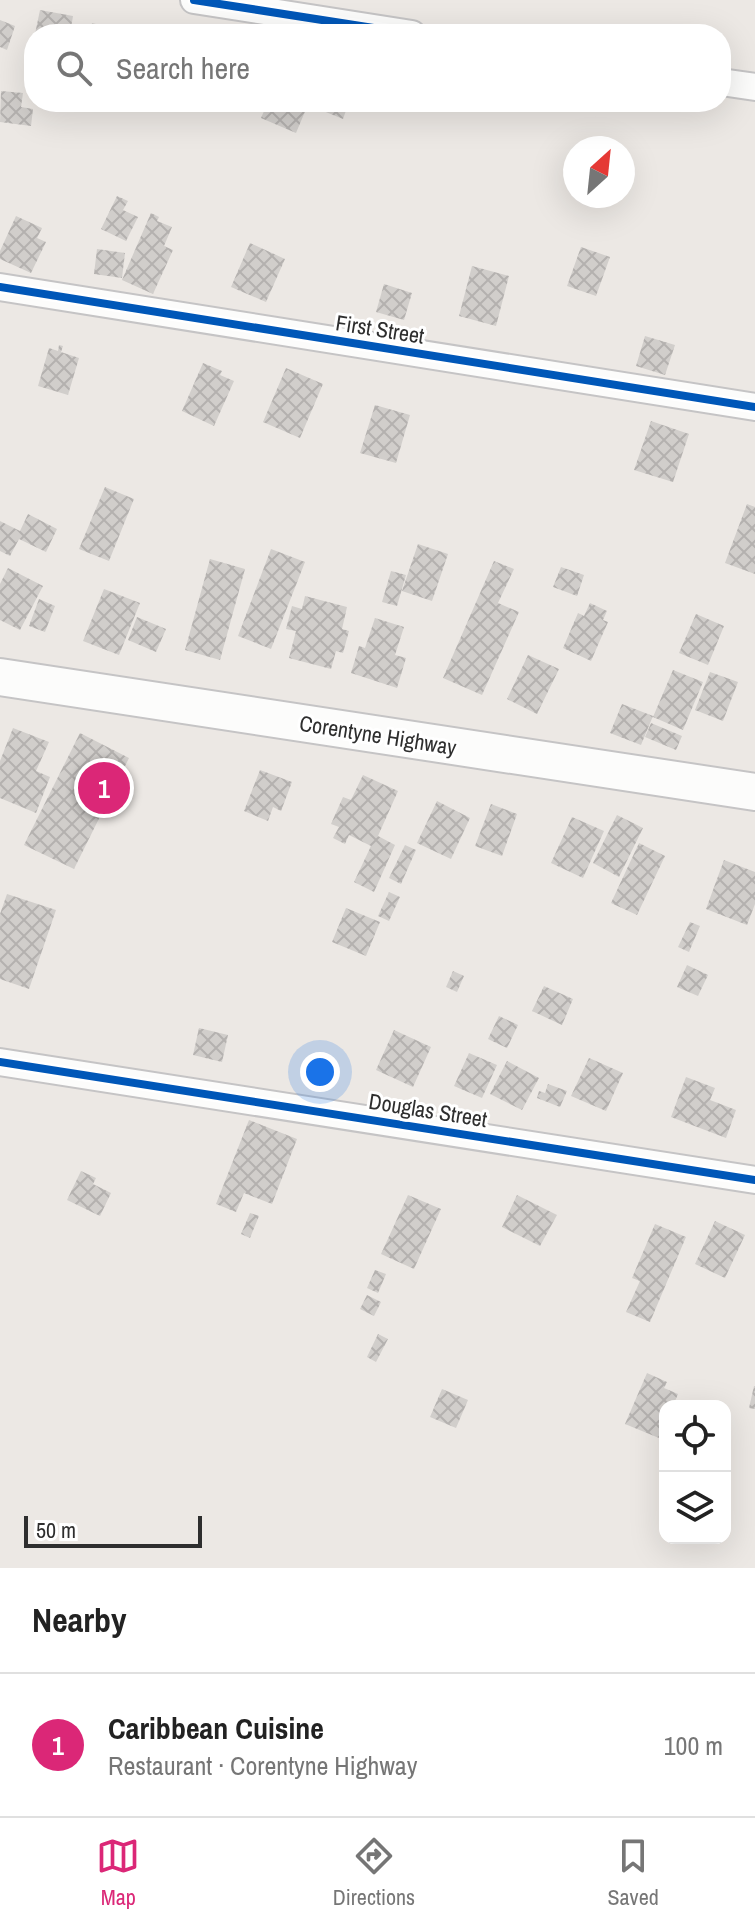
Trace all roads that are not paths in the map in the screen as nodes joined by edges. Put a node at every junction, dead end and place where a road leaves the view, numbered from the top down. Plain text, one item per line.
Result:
1 (194, 0) edge
2 (348, 24) edge
3 (731, 83) edge
4 (755, 87) edge
5 (0, 287) edge
6 (755, 407) edge
7 (0, 677) edge
8 (755, 792) edge
9 (0, 1062) edge
10 (755, 1180) edge

1 - 2 street
3 - 4 street
5 - 6 street, First Street
7 - 8 main road, Corentyne Highway
9 - 10 street, Douglas Street

